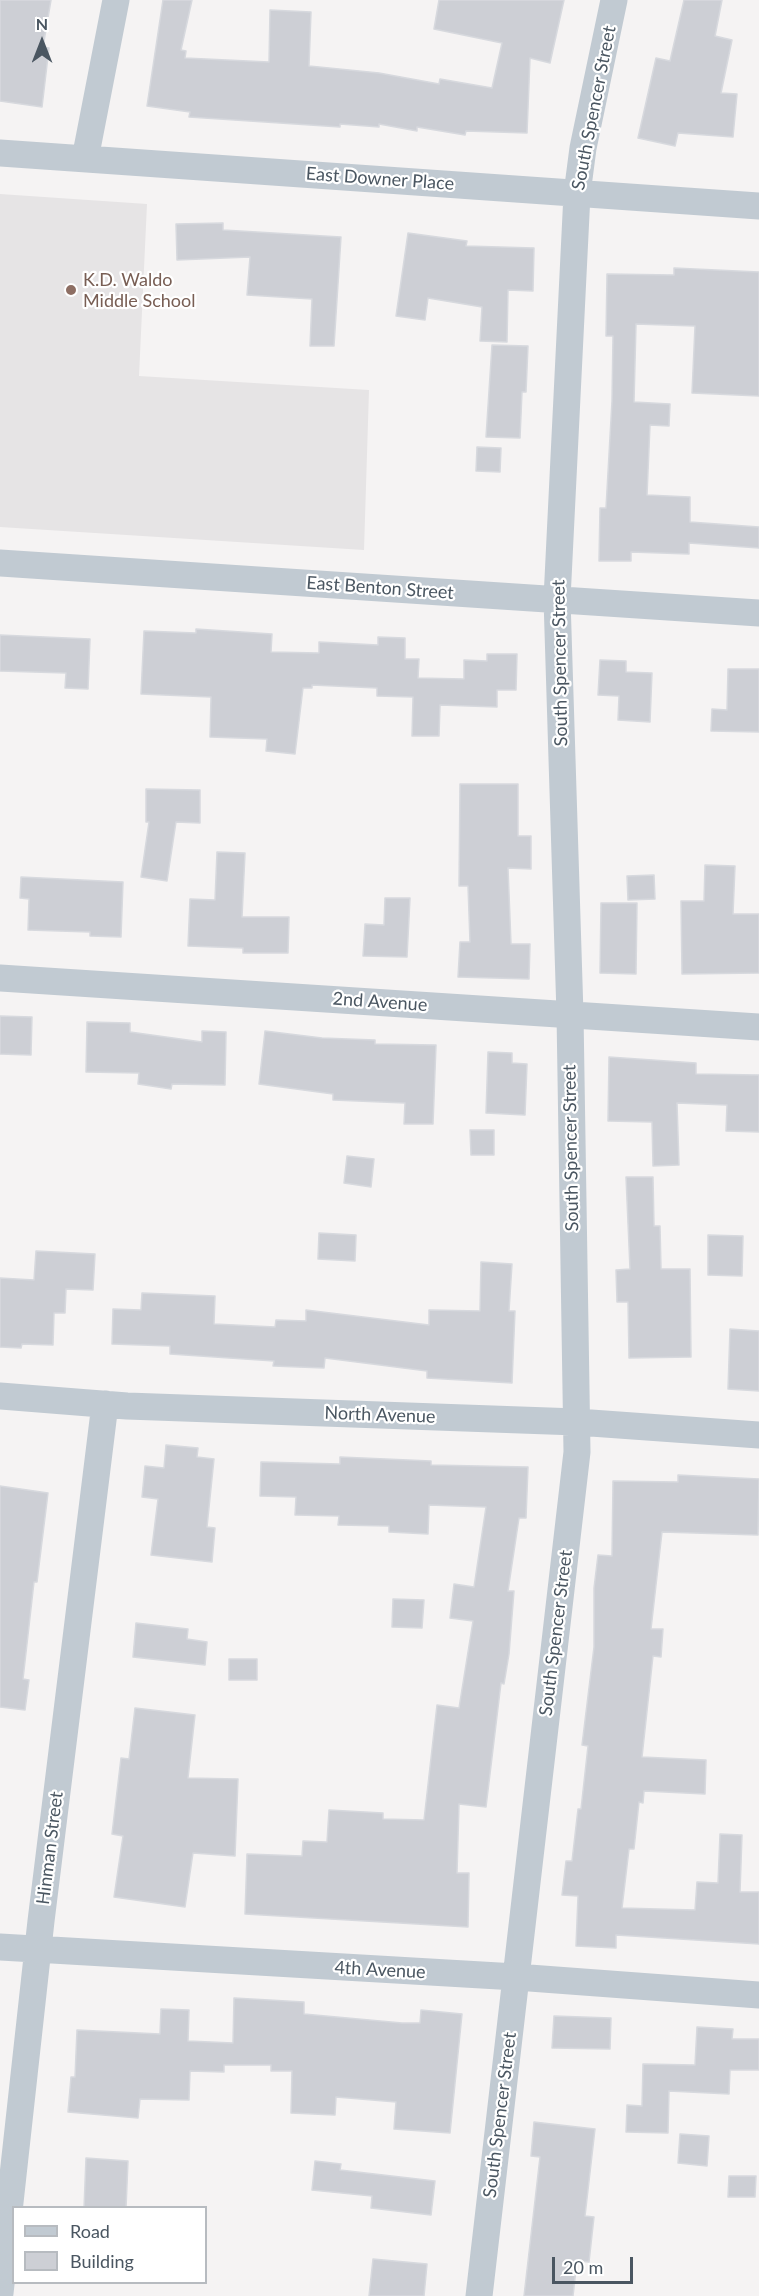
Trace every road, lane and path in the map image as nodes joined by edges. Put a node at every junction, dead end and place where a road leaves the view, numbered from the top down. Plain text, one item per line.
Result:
1 (117, 0) edge
2 (614, 0) edge
3 (0, 153) edge
4 (85, 159) junction
5 (576, 194) junction
6 (759, 206) edge
7 (0, 563) edge
8 (558, 599) junction
9 (759, 613) edge
10 (0, 978) edge
11 (568, 1015) junction
12 (759, 1027) edge
13 (0, 1396) edge
14 (105, 1404) junction
15 (577, 1422) junction
16 (759, 1435) edge
17 (0, 1947) edge
18 (38, 1949) junction
19 (516, 1977) junction
20 (759, 1995) edge
21 (0, 2293) edge
22 (479, 2296) edge

1 - 4 street
2 - 5 street, South Spencer Street
3 - 4 street, East Downer Place
4 - 5 street, East Downer Place
5 - 6 street, East Downer Place
5 - 8 street, South Spencer Street
7 - 8 street, East Benton Street
8 - 9 street, East Benton Street
8 - 11 street, South Spencer Street
10 - 11 street, 2nd Avenue
11 - 12 street, 2nd Avenue
11 - 15 street, South Spencer Street
13 - 14 street, North Avenue
14 - 15 street, North Avenue
14 - 18 street, Hinman Street
15 - 16 street, North Avenue
15 - 19 street, South Spencer Street
17 - 18 street, 4th Avenue
18 - 19 street, 4th Avenue
18 - 21 street, Hinman Street
19 - 20 street, 4th Avenue
19 - 22 street, South Spencer Street

